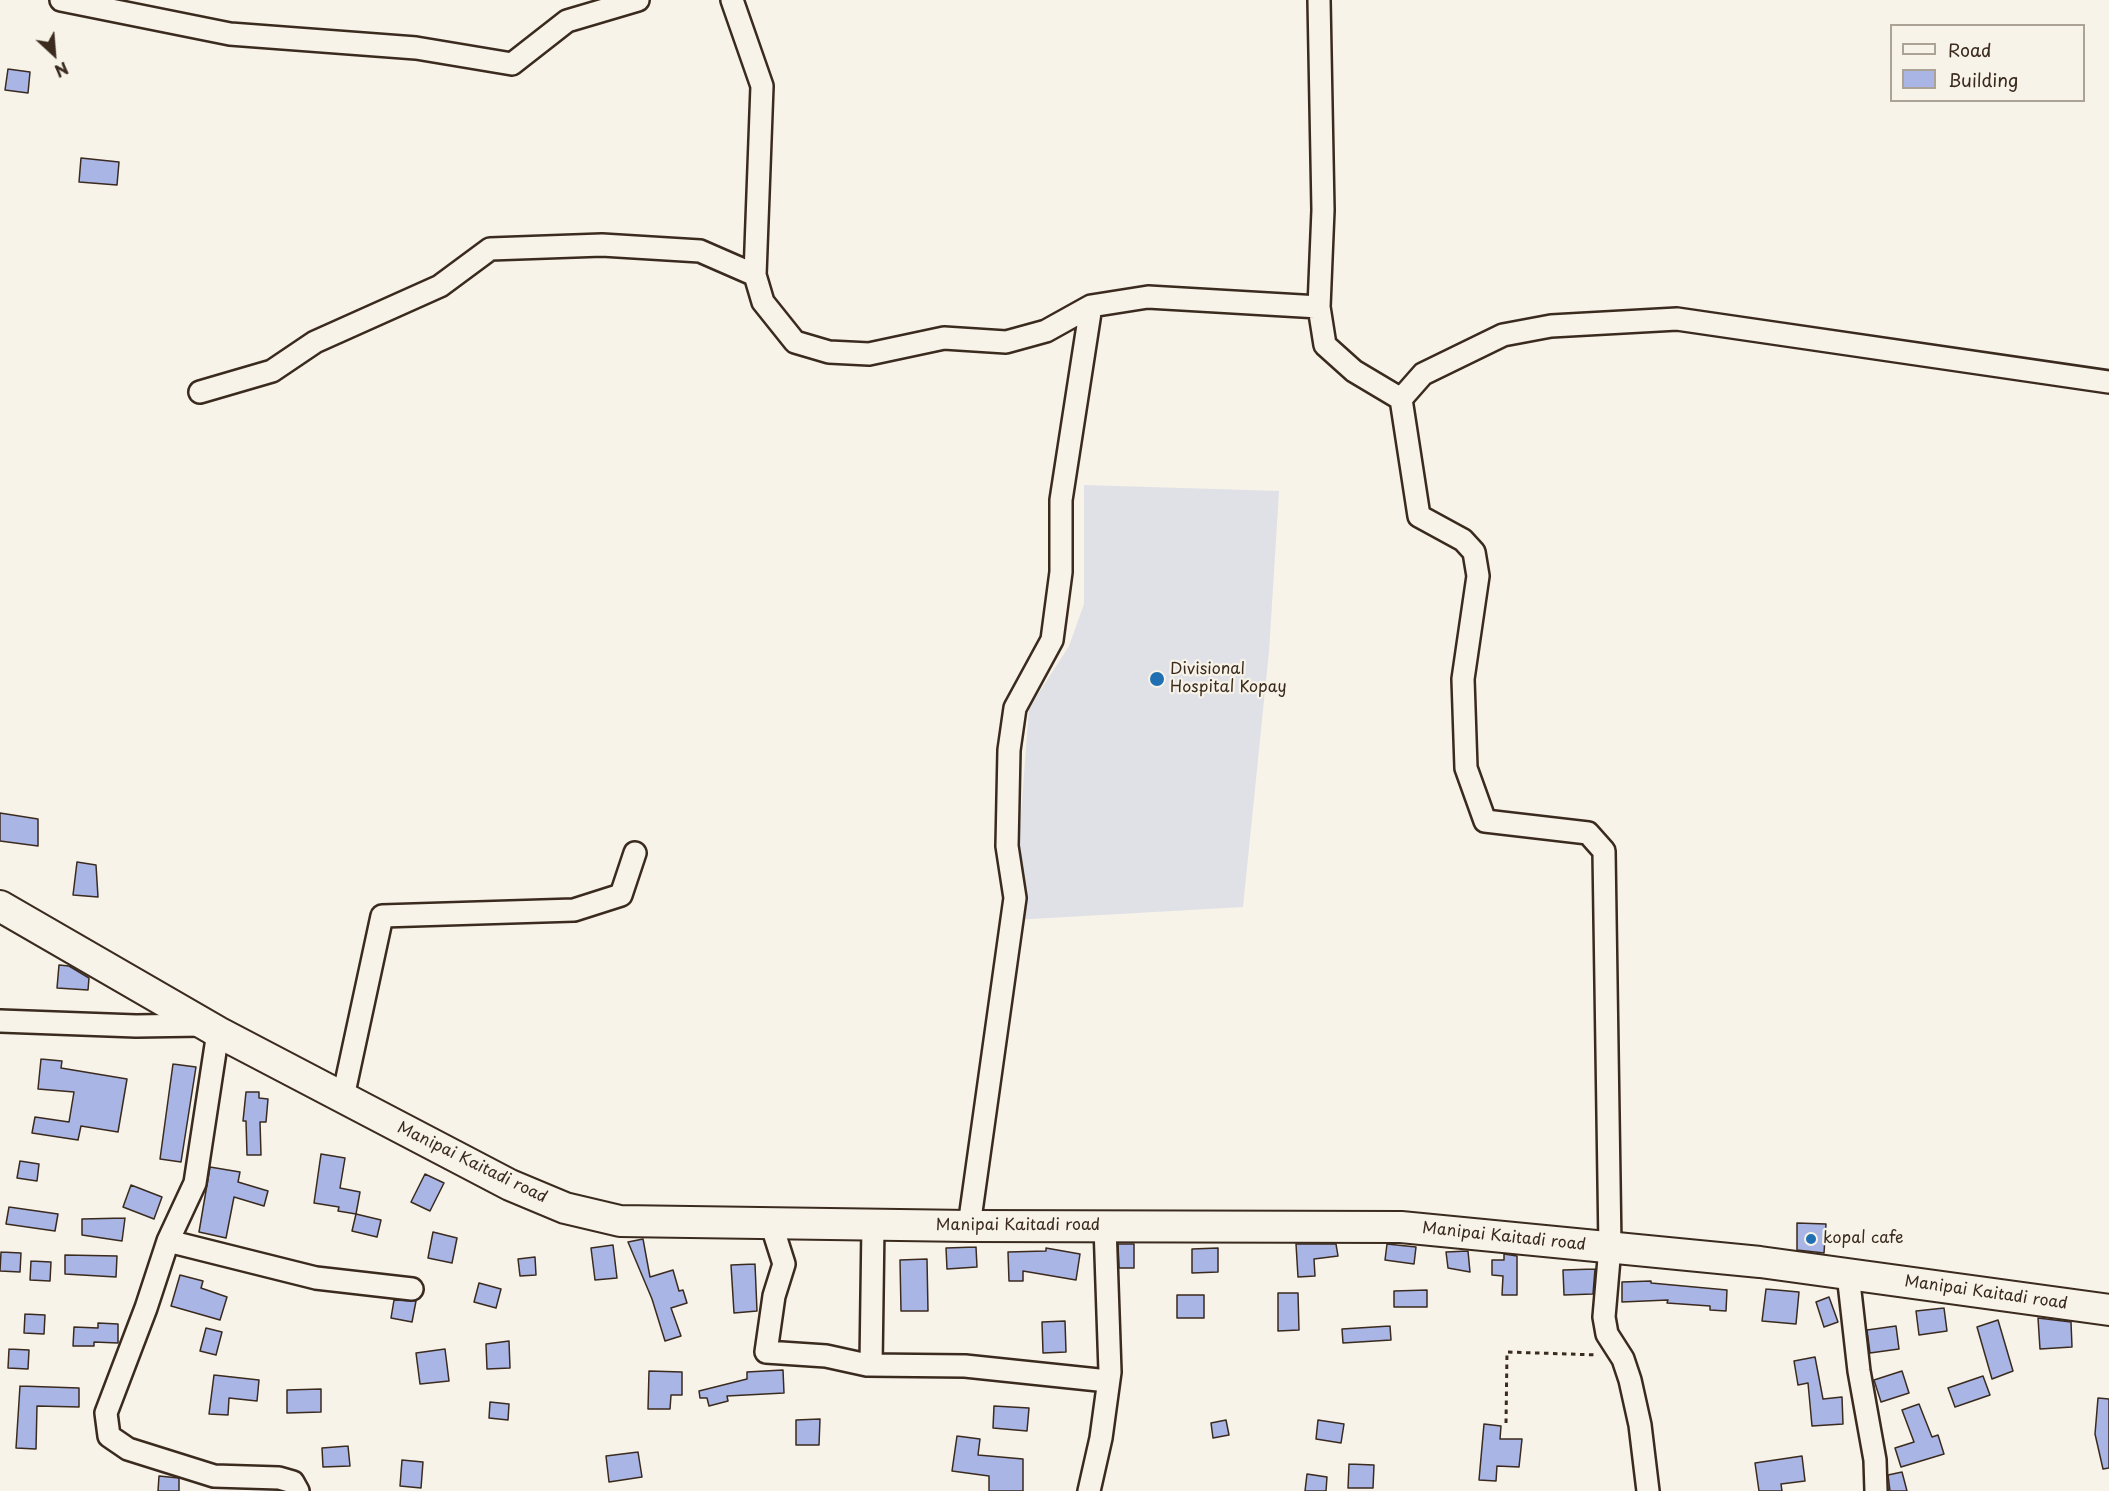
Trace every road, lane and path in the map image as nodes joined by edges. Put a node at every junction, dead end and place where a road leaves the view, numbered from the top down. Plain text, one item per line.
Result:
1 (61, 0) edge
2 (638, 0) edge
3 (732, 0) edge
4 (1319, 0) edge
5 (755, 275) junction
6 (1091, 306) junction
7 (1319, 307) junction
8 (2109, 382) edge
9 (200, 392) dead end
10 (1401, 399) junction
11 (635, 853) dead end
12 (0, 906) edge
13 (0, 1022) edge
14 (212, 1028) junction
15 (343, 1098) junction
16 (771, 1223) junction
17 (873, 1225) junction
18 (969, 1226) junction
19 (1106, 1226) junction
20 (168, 1241) junction
21 (1610, 1247) junction
22 (1848, 1274) junction
23 (412, 1289) dead end
24 (2109, 1310) edge
25 (1621, 1357) junction
26 (871, 1365) junction
27 (1108, 1381) junction
28 (1506, 1423) dead end
29 (298, 1491) edge
30 (1089, 1491) edge
31 (1648, 1491) edge
32 (1876, 1491) edge

1 - 2 street
3 - 5 street
4 - 7 street
5 - 6 street
5 - 9 street
6 - 7 street
6 - 18 street
7 - 10 street
8 - 10 street
10 - 21 street
11 - 15 street
12 - 14 main road, Manipai Kaitadi road
13 - 14 street
14 - 15 main road, Manipai Kaitadi road
14 - 20 street
15 - 16 main road, Manipai Kaitadi road
16 - 17 main road, Manipai Kaitadi road
16 - 26 street
17 - 18 main road, Manipai Kaitadi road
17 - 26 street
18 - 19 main road, Manipai Kaitadi road
19 - 21 main road, Manipai Kaitadi road
19 - 27 street
20 - 23 street
20 - 29 street
21 - 22 main road, Manipai Kaitadi road
21 - 25 street
22 - 24 main road, Manipai Kaitadi road
22 - 32 street
25 - 28 path
25 - 31 street
26 - 27 street
27 - 30 street

